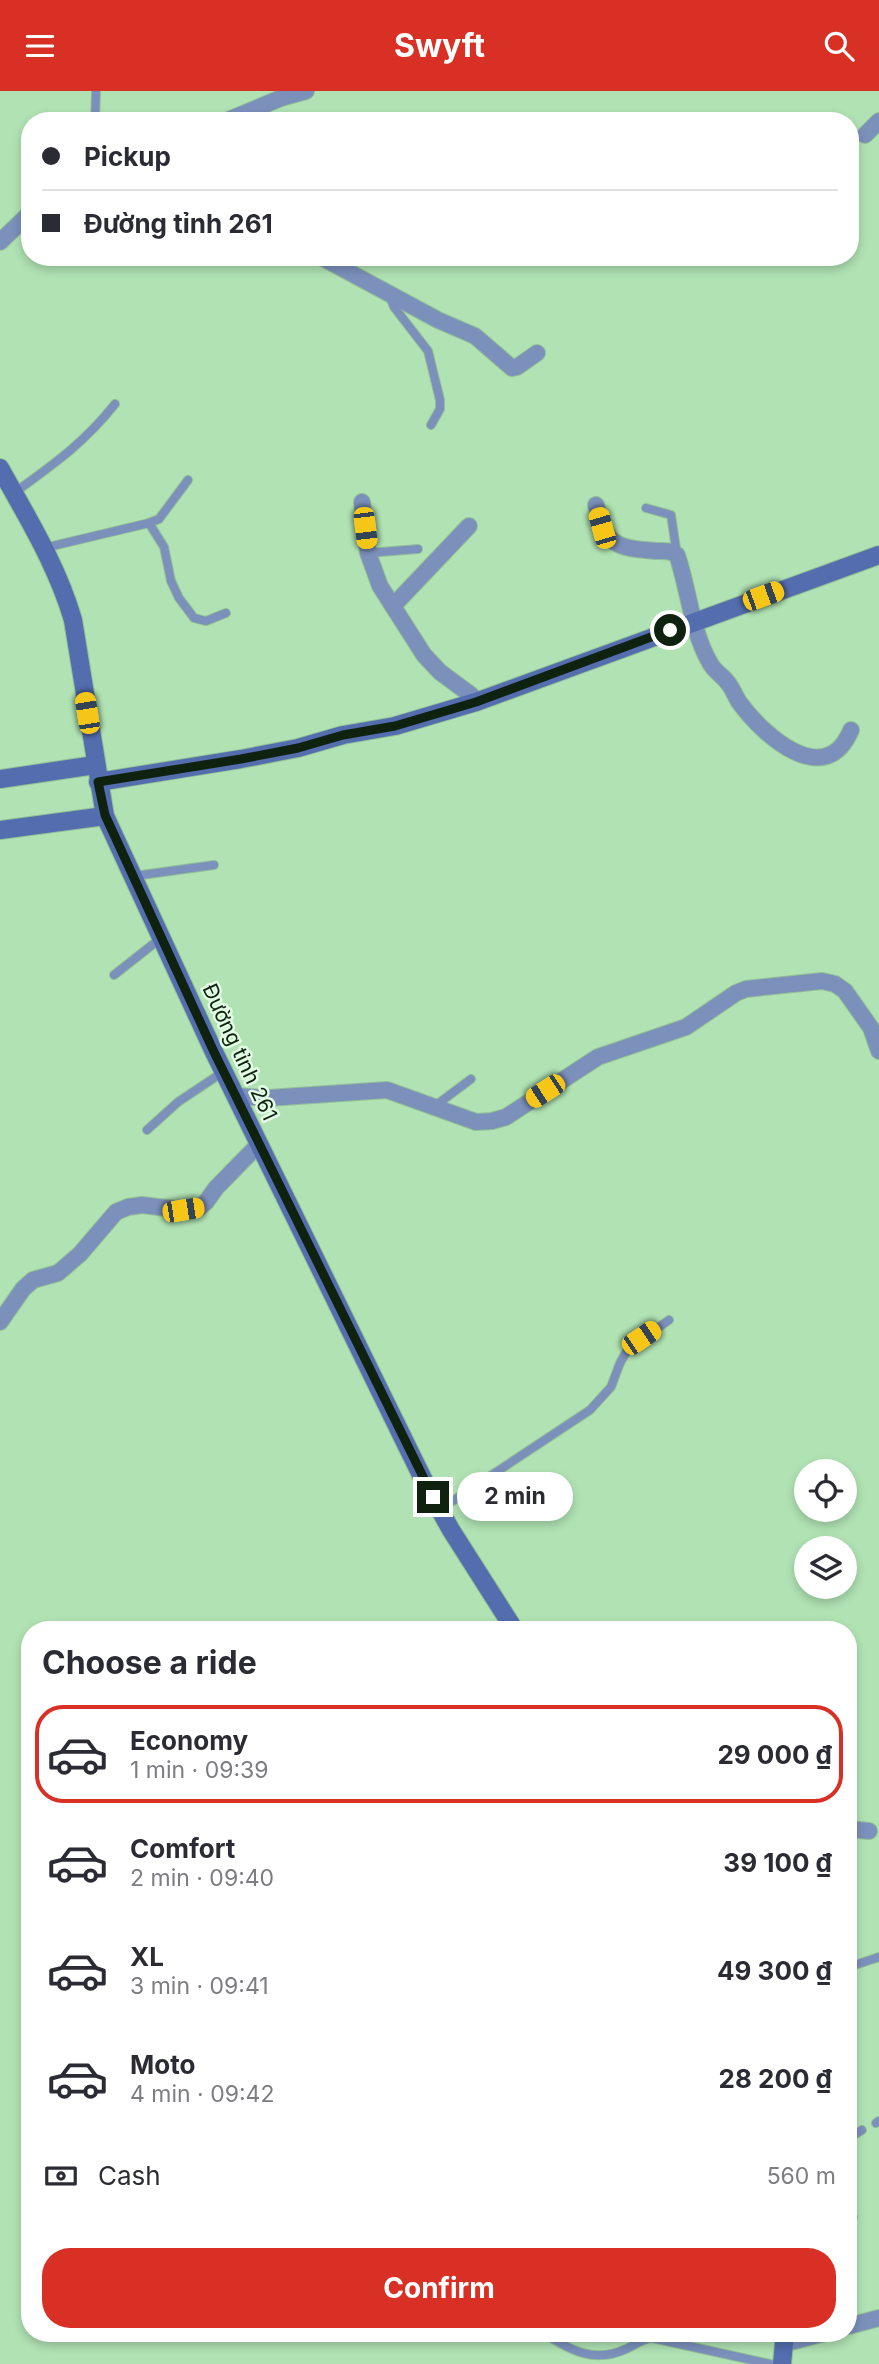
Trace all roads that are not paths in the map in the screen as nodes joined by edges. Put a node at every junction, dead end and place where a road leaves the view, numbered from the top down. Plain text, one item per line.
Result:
1 (96, 91) edge
2 (306, 91) edge
3 (95, 112) edge
4 (248, 112) edge
5 (879, 121) edge
6 (865, 135) dead end
7 (21, 221) edge
8 (0, 241) edge
9 (337, 266) edge
10 (389, 295) junction
11 (537, 353) dead end
12 (115, 404) dead end
13 (431, 425) dead end
14 (0, 468) edge
15 (188, 480) dead end
16 (14, 493) junction
17 (362, 502) dead end
18 (596, 505) dead end
19 (646, 508) dead end
20 (149, 523) junction
21 (469, 527) dead end
22 (44, 548) junction
23 (418, 549) dead end
24 (368, 554) junction
25 (677, 555) junction
26 (879, 555) edge
27 (393, 606) junction
28 (226, 613) dead end
29 (694, 621) junction
30 (476, 702) junction
31 (851, 730) dead end
32 (97, 773) junction
33 (0, 779) edge
34 (105, 815) junction
35 (0, 830) edge
36 (214, 865) dead end
37 (134, 876) junction
38 (161, 938) junction
39 (114, 975) dead end
40 (879, 1051) edge
41 (223, 1072) junction
42 (471, 1079) dead end
43 (236, 1096) junction
44 (435, 1106) junction
45 (147, 1130) dead end
46 (259, 1144) junction
47 (669, 1319) dead end
48 (0, 1322) edge
49 (439, 1510) junction
50 (509, 1621) edge
51 (857, 1830) edge
52 (869, 1831) dead end
53 (879, 1957) edge
54 (857, 1964) edge
55 (862, 2130) dead end
56 (857, 2133) edge
57 (879, 2318) edge
58 (857, 2324) edge
59 (560, 2342) edge
60 (639, 2342) edge
61 (670, 2342) edge
62 (784, 2342) edge
63 (770, 2364) edge
64 (782, 2364) edge

1 - 3 lane
2 - 4 street
5 - 6 street
7 - 8 street
9 - 10 street
10 - 11 street
10 - 13 lane
12 - 16 lane
14 - 16 main road, Đường tỉnh 261
15 - 20 lane
16 - 22 main road, Đường tỉnh 261
17 - 24 street
18 - 25 street
19 - 25 lane
20 - 22 lane
20 - 28 lane
21 - 27 street
22 - 32 main road, Đường tỉnh 261
23 - 24 lane
24 - 27 street
25 - 29 street
26 - 29 main road
27 - 30 street
29 - 30 main road
29 - 31 street
30 - 32 main road
32 - 33 main road
32 - 34 main road, Đường tỉnh 261
34 - 35 main road
34 - 37 main road, Đường tỉnh 261
36 - 37 lane
37 - 38 main road, Đường tỉnh 261
38 - 39 lane
38 - 41 main road, Đường tỉnh 261
40 - 44 street
41 - 43 main road, Đường tỉnh 261
41 - 45 lane
42 - 44 lane
43 - 44 street
43 - 46 main road, Đường tỉnh 261
46 - 48 street
46 - 49 main road, Đường tỉnh 261
47 - 49 lane
49 - 50 main road, Đường tỉnh 261
51 - 52 street
53 - 54 lane
55 - 56 lane
57 - 58 street
59 - 60 lane
61 - 63 lane
62 - 64 main road

